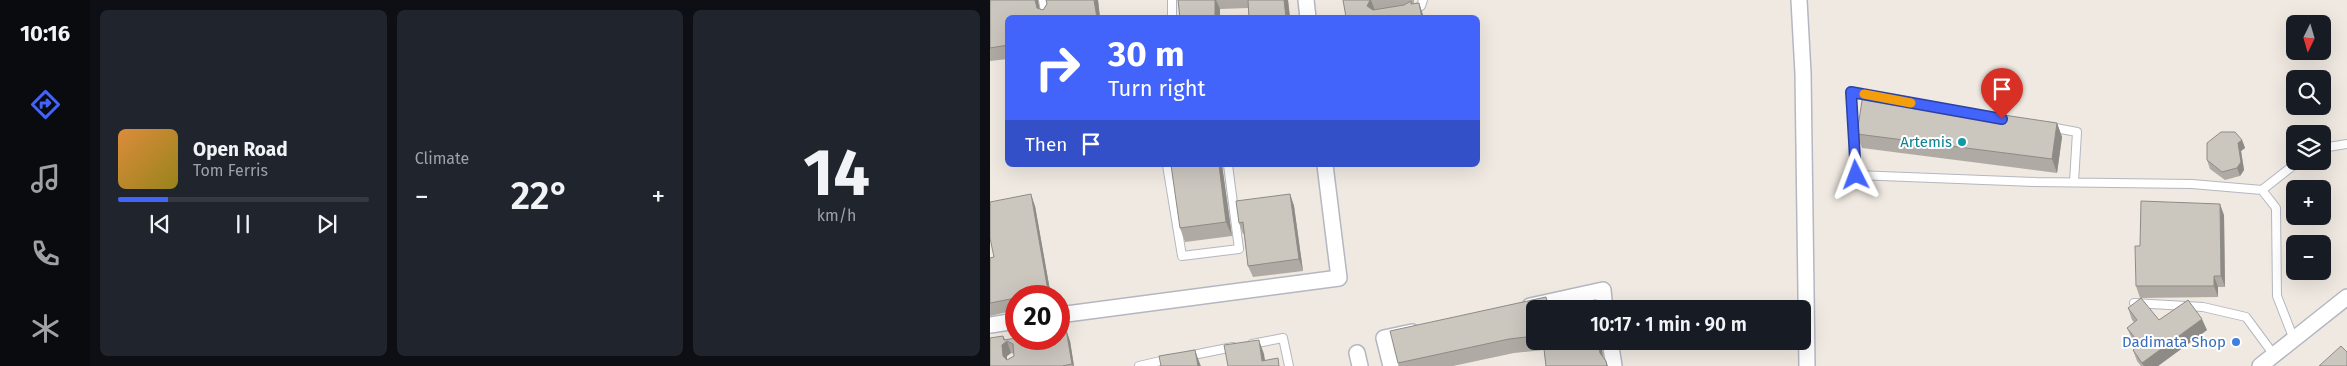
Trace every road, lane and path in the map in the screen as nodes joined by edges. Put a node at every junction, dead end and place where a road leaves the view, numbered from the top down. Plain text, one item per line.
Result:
1 (1043, 0) edge
2 (1172, 0) edge
3 (1306, 0) edge
4 (1423, 0) edge
5 (1799, 0) edge
6 (1408, 13) edge
7 (1046, 15) edge
8 (1172, 15) edge
9 (1308, 15) edge
10 (1891, 99) edge
11 (2038, 125) edge
12 (2347, 144) edge
13 (2331, 147) edge
14 (1167, 167) edge
15 (1228, 167) edge
16 (1325, 167) edge
17 (2288, 170) edge
18 (2074, 182) junction
19 (2262, 190) junction
20 (2347, 296) edge
21 (1558, 300) edge
22 (1605, 300) edge
23 (2134, 303) edge
24 (1526, 307) edge
25 (1517, 309) edge
26 (1070, 315) edge
27 (1005, 323) edge
28 (990, 325) edge
29 (1422, 330) edge
30 (2293, 337) junction
31 (1611, 350) edge
32 (2274, 355) junction
33 (1139, 366) edge
34 (1289, 366) edge
35 (1391, 366) edge
36 (1614, 366) edge
37 (1807, 366) edge
38 (2260, 366) edge

1 - 7 lane
2 - 8 lane
3 - 9 street
4 - 6 lane
5 - 37 street
10 - 18 lane
11 - 18 lane
12 - 13 lane
14 - 15 lane
16 - 26 street
17 - 19 lane
18 - 19 lane
19 - 30 lane
20 - 30 street
21 - 22 street
23 - 32 lane
24 - 25 street
27 - 28 street
29 - 35 street
30 - 32 street
31 - 36 street
32 - 38 street
33 - 34 lane

